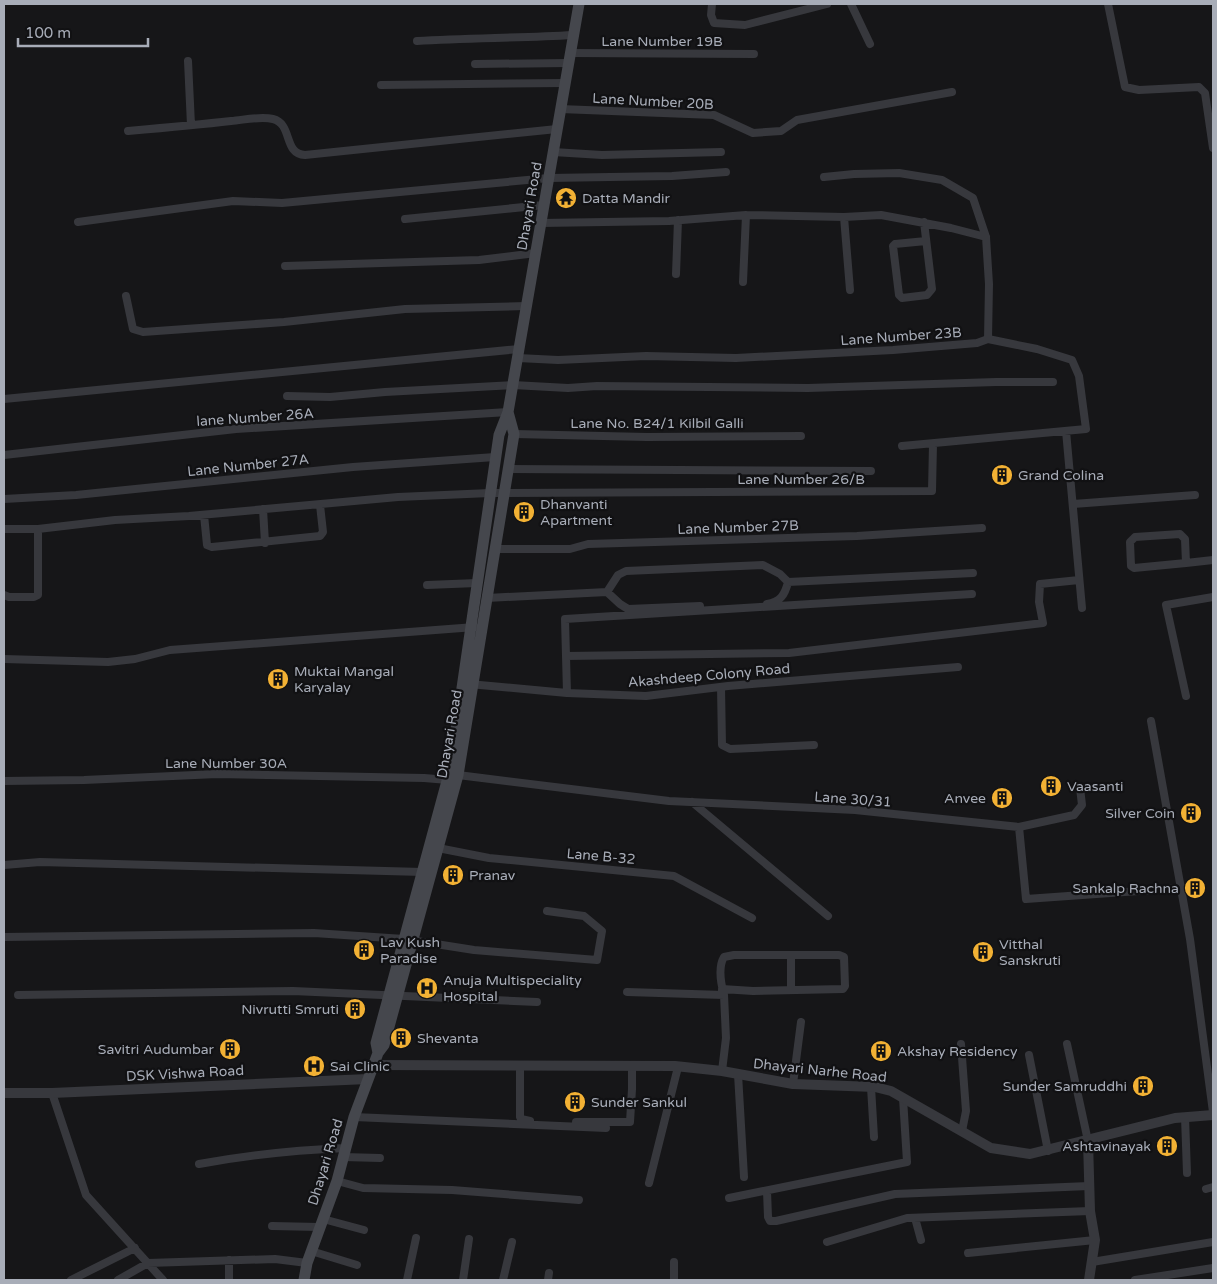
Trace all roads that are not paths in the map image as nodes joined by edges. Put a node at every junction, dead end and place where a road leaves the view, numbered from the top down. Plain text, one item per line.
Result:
1 (579, 4) edge
2 (712, 4) edge
3 (827, 4) edge
4 (851, 4) edge
5 (1108, 4) edge
6 (573, 36) junction
7 (417, 41) dead end
8 (870, 44) dead end
9 (754, 54) dead end
10 (569, 58) junction
11 (188, 61) dead end
12 (474, 64) dead end
13 (565, 82) junction
14 (381, 85) dead end
15 (952, 92) dead end
16 (560, 109) junction
17 (191, 125) junction
18 (557, 129) junction
19 (128, 131) dead end
20 (1213, 148) edge
21 (553, 152) junction
22 (721, 152) dead end
23 (726, 172) dead end
24 (824, 177) dead end
25 (548, 178) junction
26 (544, 205) junction
27 (746, 215) junction
28 (844, 217) junction
29 (405, 219) dead end
30 (678, 220) junction
31 (78, 222) dead end
32 (541, 222) junction
33 (924, 222) junction
34 (986, 238) junction
35 (926, 241) junction
36 (536, 253) junction
37 (285, 266) dead end
38 (676, 274) dead end
39 (743, 282) dead end
40 (850, 290) dead end
41 (126, 296) dead end
42 (526, 306) junction
43 (988, 339) junction
44 (518, 354) junction
45 (1053, 382) dead end
46 (513, 385) junction
47 (287, 396) dead end
48 (4, 399) edge
49 (508, 412) junction
50 (1066, 431) junction
51 (514, 434) junction
52 (801, 436) dead end
53 (933, 444) junction
54 (902, 446) dead end
55 (4, 455) edge
56 (495, 457) junction
57 (508, 469) junction
58 (871, 471) dead end
59 (490, 493) junction
60 (504, 494) junction
61 (1195, 495) dead end
62 (4, 499) edge
63 (1073, 504) junction
64 (320, 505) junction
65 (263, 509) junction
66 (204, 515) junction
67 (982, 528) dead end
68 (4, 529) edge
69 (38, 529) junction
70 (265, 543) junction
71 (495, 549) junction
72 (1213, 560) edge
73 (1186, 563) junction
74 (973, 573) dead end
75 (1079, 580) junction
76 (788, 582) junction
77 (477, 583) junction
78 (427, 586) dead end
79 (607, 592) junction
80 (972, 594) dead end
81 (4, 595) edge
82 (1213, 597) edge
83 (487, 598) junction
84 (1082, 608) dead end
85 (477, 627) junction
86 (566, 656) junction
87 (4, 659) edge
88 (958, 668) dead end
89 (468, 684) junction
90 (721, 687) junction
91 (567, 693) junction
92 (1186, 696) dead end
93 (1151, 721) dead end
94 (814, 745) dead end
95 (453, 777) junction
96 (4, 781) edge
97 (1080, 788) dead end
98 (692, 802) junction
99 (1019, 827) junction
100 (438, 848) junction
101 (4, 865) edge
102 (423, 872) junction
103 (1181, 888) junction
104 (547, 911) dead end
105 (828, 916) dead end
106 (752, 918) dead end
107 (4, 937) edge
108 (409, 940) junction
109 (791, 955) junction
110 (791, 990) junction
111 (627, 992) dead end
112 (723, 992) junction
113 (18, 995) dead end
114 (393, 996) junction
115 (537, 1002) dead end
116 (801, 1022) dead end
117 (961, 1044) dead end
118 (1067, 1044) dead end
119 (1029, 1055) dead end
120 (373, 1065) junction
121 (520, 1066) junction
122 (632, 1066) junction
123 (678, 1067) junction
124 (722, 1072) junction
125 (738, 1074) junction
126 (368, 1079) junction
127 (793, 1084) junction
128 (872, 1087) junction
129 (4, 1093) edge
130 (52, 1093) junction
131 (903, 1098) junction
132 (1213, 1113) edge
133 (354, 1117) junction
134 (1185, 1117) junction
135 (606, 1128) dead end
136 (962, 1131) junction
137 (874, 1136) dead end
138 (1088, 1140) junction
139 (1048, 1151) junction
140 (345, 1152) junction
141 (380, 1158) dead end
142 (199, 1164) dead end
143 (1187, 1173) dead end
144 (744, 1177) dead end
145 (337, 1181) junction
146 (649, 1183) dead end
147 (1089, 1186) junction
148 (767, 1191) junction
149 (730, 1198) dead end
150 (579, 1200) dead end
151 (1090, 1212) junction
152 (915, 1218) junction
153 (321, 1223) junction
154 (272, 1226) dead end
155 (364, 1230) dead end
156 (416, 1238) dead end
157 (470, 1239) dead end
158 (921, 1240) dead end
159 (1095, 1240) junction
160 (512, 1242) dead end
161 (827, 1242) dead end
162 (1213, 1242) edge
163 (135, 1248) junction
164 (968, 1253) dead end
165 (309, 1257) junction
166 (229, 1260) junction
167 (674, 1262) dead end
168 (1092, 1262) junction
169 (148, 1263) junction
170 (357, 1265) dead end
171 (1213, 1268) edge
172 (71, 1280) edge
173 (118, 1280) edge
174 (163, 1280) edge
175 (229, 1280) edge
176 (304, 1280) edge
177 (407, 1280) edge
178 (463, 1280) edge
179 (503, 1280) edge
180 (674, 1280) edge
181 (1090, 1280) edge
182 (1135, 1280) edge

1 - 6 main road, Dhayari Road
2 - 3 street
4 - 8 street
5 - 20 street
6 - 7 street
6 - 10 main road, Dhayari Road
9 - 10 street, Lane Number 19B
10 - 12 street, Lane Number 19B
10 - 13 main road, Dhayari Road
11 - 17 street
13 - 14 street
13 - 16 main road, Dhayari Road
15 - 16 street, Lane Number 20B
16 - 18 main road, Dhayari Road
17 - 18 street
17 - 19 street
18 - 21 main road, Dhayari Road
21 - 22 street
21 - 25 main road, Dhayari Road
23 - 25 street
24 - 34 street
25 - 26 main road, Dhayari Road
25 - 31 street
26 - 29 street
26 - 32 main road, Dhayari Road
27 - 28 street
27 - 30 street
27 - 39 street
28 - 33 street
28 - 40 street
30 - 32 street
30 - 38 street
32 - 36 main road, Dhayari Road
33 - 34 street
33 - 35 street
34 - 43 street
35 - 35 street
36 - 37 street
36 - 42 main road, Dhayari Road
41 - 42 street
42 - 44 main road, Dhayari Road
43 - 44 street, Lane Number 23B
43 - 50 street
44 - 46 main road, Dhayari Road
44 - 48 street, Lane Number 23B
45 - 46 street
46 - 47 street
46 - 49 main road, Dhayari Road
49 - 51 main road, Dhayari Road
49 - 55 street, lane Number 26A
49 - 56 main road, Dhayari Road
50 - 53 street
50 - 63 street
51 - 52 street, Lane No. B24/1 Kilbil Galli
51 - 57 main road, Dhayari Road
53 - 54 street
53 - 60 street, Lane Number 26/B
56 - 59 main road, Dhayari Road
56 - 62 street, Lane Number 27A
57 - 58 street
57 - 60 main road, Dhayari Road
59 - 60 street, Lane Number 26/B
59 - 64 street, Lane Number 26/B
59 - 77 main road, Dhayari Road
60 - 71 main road, Dhayari Road
61 - 63 street
63 - 75 street
64 - 65 street, Lane Number 26/B
64 - 70 street
65 - 66 street, Lane Number 26/B
65 - 70 street
66 - 69 street, Lane Number 26/B
66 - 70 street
67 - 71 street, Lane Number 27B
68 - 69 street, Lane Number 26/B
69 - 81 street
71 - 83 main road, Dhayari Road
72 - 73 street
73 - 73 street
74 - 76 street
75 - 84 street
75 - 86 street
76 - 79 street
76 - 79 street
77 - 78 street
77 - 85 main road, Dhayari Road
79 - 83 street
80 - 86 street
82 - 92 street
83 - 85 main road, Dhayari Road
85 - 87 street
85 - 89 main road, Dhayari Road
86 - 91 street
88 - 90 street, Akashdeep Colony Road
89 - 91 street, Akashdeep Colony Road
89 - 95 main road, Dhayari Road
90 - 91 street, Akashdeep Colony Road
90 - 94 street
93 - 103 street
95 - 96 street, Lane Number 30A
95 - 98 street, Lane 30/31
95 - 100 main road, Dhayari Road
95 - 102 main road, Dhayari Road
97 - 99 street, Lane 30/31
98 - 99 street, Lane 30/31
98 - 105 street
99 - 103 street
100 - 106 street, Lane B-32
100 - 108 main road, Dhayari Road
101 - 102 street
102 - 108 main road, Dhayari Road
103 - 132 street
104 - 108 street
107 - 108 street
108 - 114 main road, Dhayari Road
109 - 110 street
109 - 110 street
109 - 112 street
110 - 112 street
111 - 112 street
112 - 124 street
113 - 114 street
114 - 115 street
114 - 120 main road, Dhayari Road
116 - 127 street
117 - 136 street
118 - 138 street
119 - 139 street
120 - 121 street, Dhayari Narhe Road
120 - 126 main road, Dhayari Road
121 - 122 street, Dhayari Narhe Road
121 - 122 street
122 - 123 street, Dhayari Narhe Road
123 - 124 street, Dhayari Narhe Road
123 - 146 street
124 - 125 street, Dhayari Narhe Road
125 - 127 street, Dhayari Narhe Road
125 - 144 street
126 - 130 street, DSK Vishwa Road
126 - 133 main road, Dhayari Road
127 - 128 street, Dhayari Narhe Road
128 - 131 street, Dhayari Narhe Road
128 - 137 street
129 - 130 street, DSK Vishwa Road
130 - 163 street
131 - 136 street, Dhayari Narhe Road
131 - 148 street
132 - 134 street, Dhayari Narhe Road
133 - 135 street
133 - 140 main road, Dhayari Road
134 - 138 street, Dhayari Narhe Road
134 - 143 street
136 - 139 street, Dhayari Narhe Road
138 - 139 street, Dhayari Narhe Road
138 - 147 street
140 - 141 street
140 - 142 street
140 - 145 main road, Dhayari Road
145 - 150 street
145 - 153 main road, Dhayari Road
147 - 148 street
147 - 151 street
148 - 149 street
151 - 152 street
151 - 159 street
152 - 158 street
152 - 161 street
153 - 154 street
153 - 155 street
153 - 165 main road, Dhayari Road
156 - 177 street
157 - 178 street
159 - 164 street
159 - 168 street
160 - 179 street
162 - 168 street
163 - 169 street
163 - 172 street
165 - 166 street
165 - 170 street
165 - 176 main road, Dhayari Road
166 - 169 street
166 - 175 street
167 - 180 street
168 - 181 street
169 - 173 street
169 - 174 street
171 - 182 street

